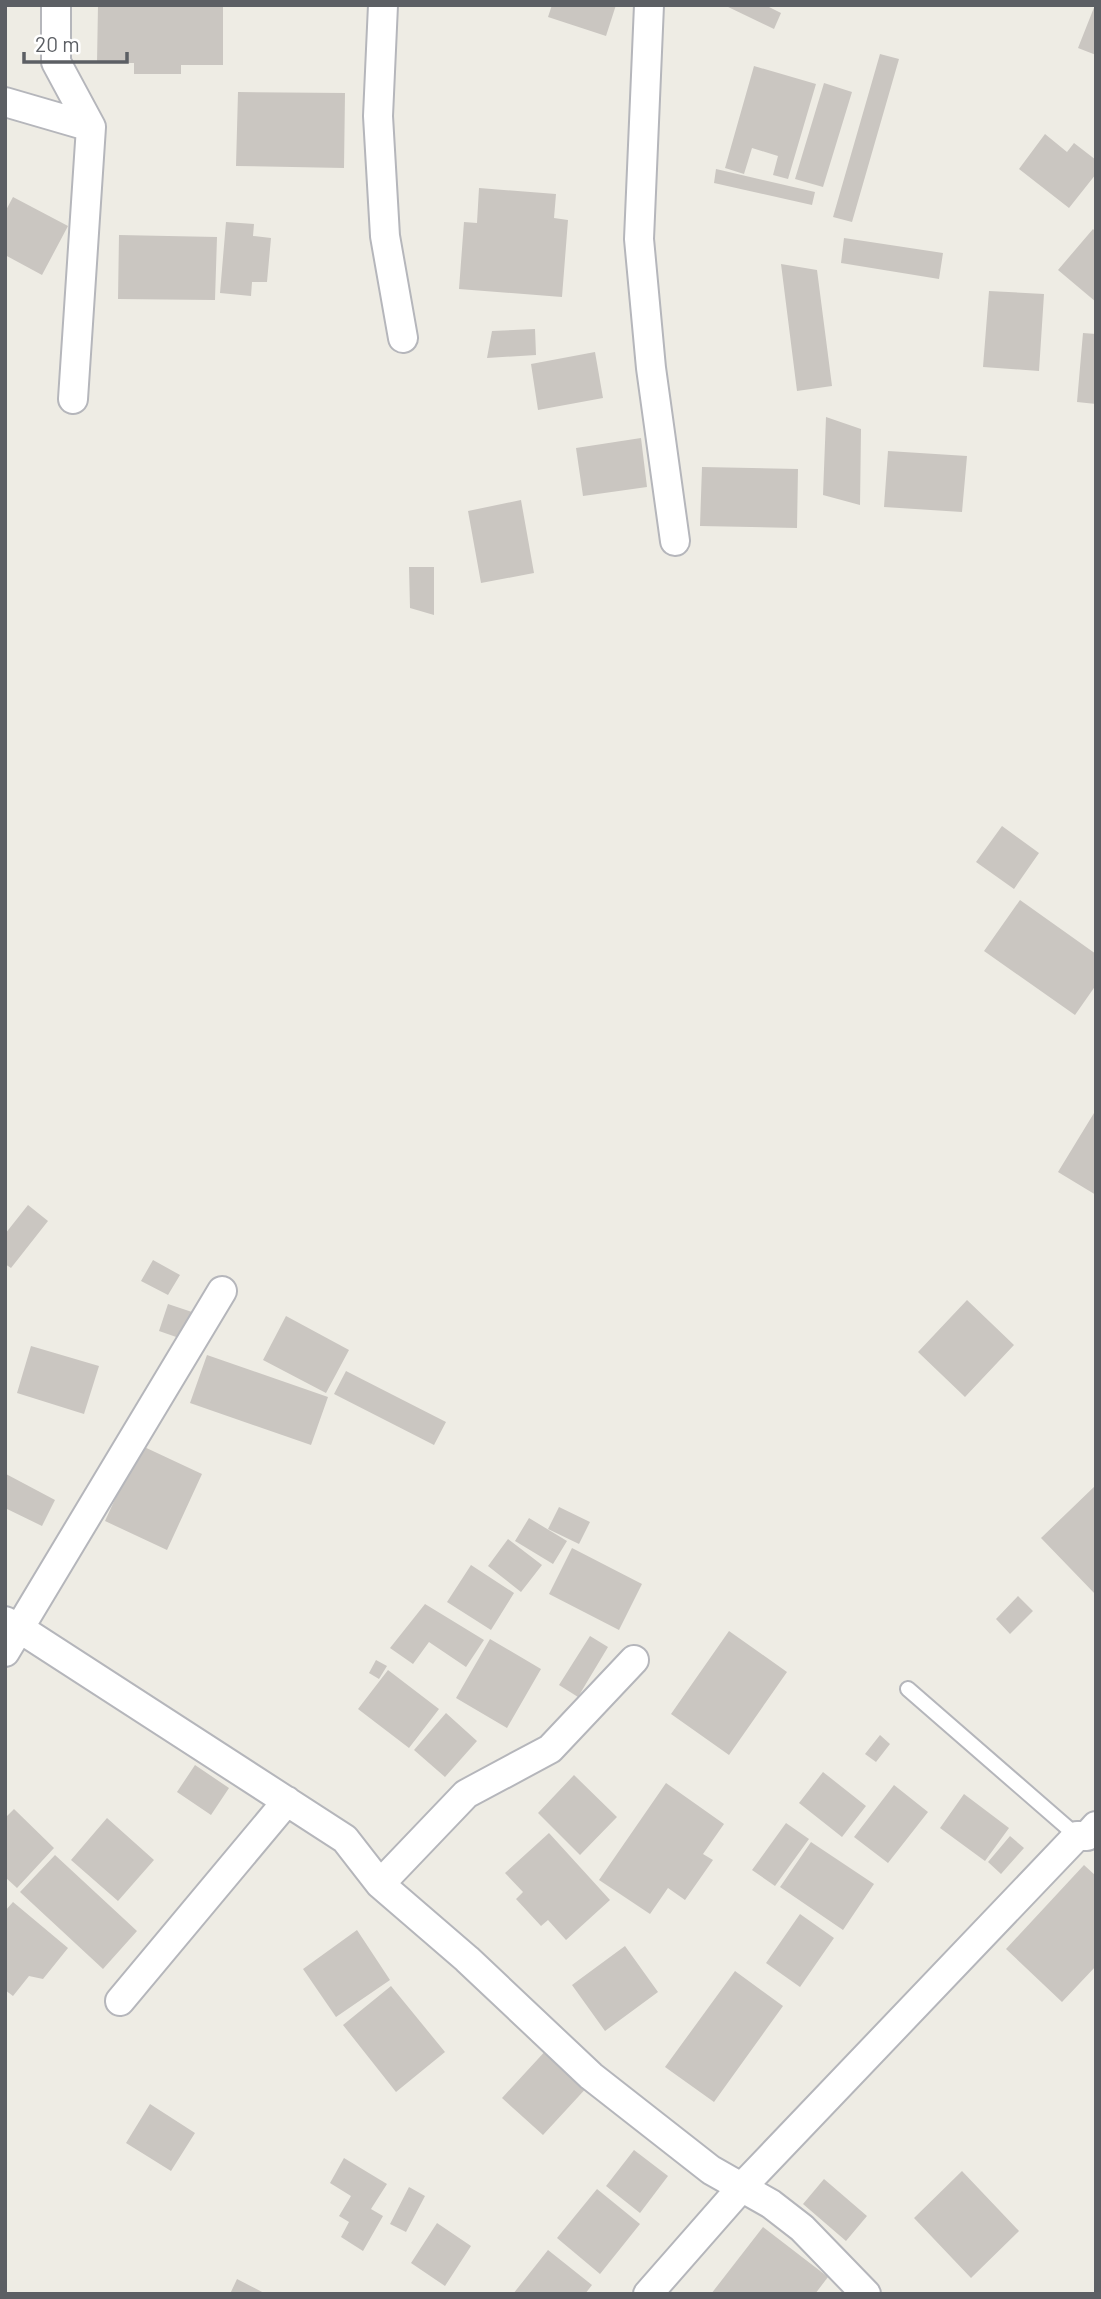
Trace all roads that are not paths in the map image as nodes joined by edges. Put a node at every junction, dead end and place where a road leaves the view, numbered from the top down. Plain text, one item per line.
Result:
1 (56, 5) edge
2 (383, 5) edge
3 (649, 5) edge
4 (5, 102) edge
5 (91, 127) junction
6 (403, 338) dead end
7 (73, 399) dead end
8 (675, 541) dead end
9 (222, 1291) dead end
10 (12, 1624) edge
11 (5, 1652) edge
12 (634, 1660) dead end
13 (908, 1689) dead end
14 (287, 1801) junction
15 (1089, 1835) edge
16 (380, 1884) junction
17 (120, 2001) dead end
18 (741, 2188) junction
19 (648, 2294) edge
20 (866, 2294) edge

1 - 5 street
2 - 6 street
3 - 8 street
4 - 5 street
5 - 7 street
9 - 10 street
10 - 11 street
10 - 14 street
12 - 16 street
13 - 15 lane
14 - 16 street
14 - 17 street
15 - 18 street
16 - 18 street
18 - 19 street
18 - 20 street

